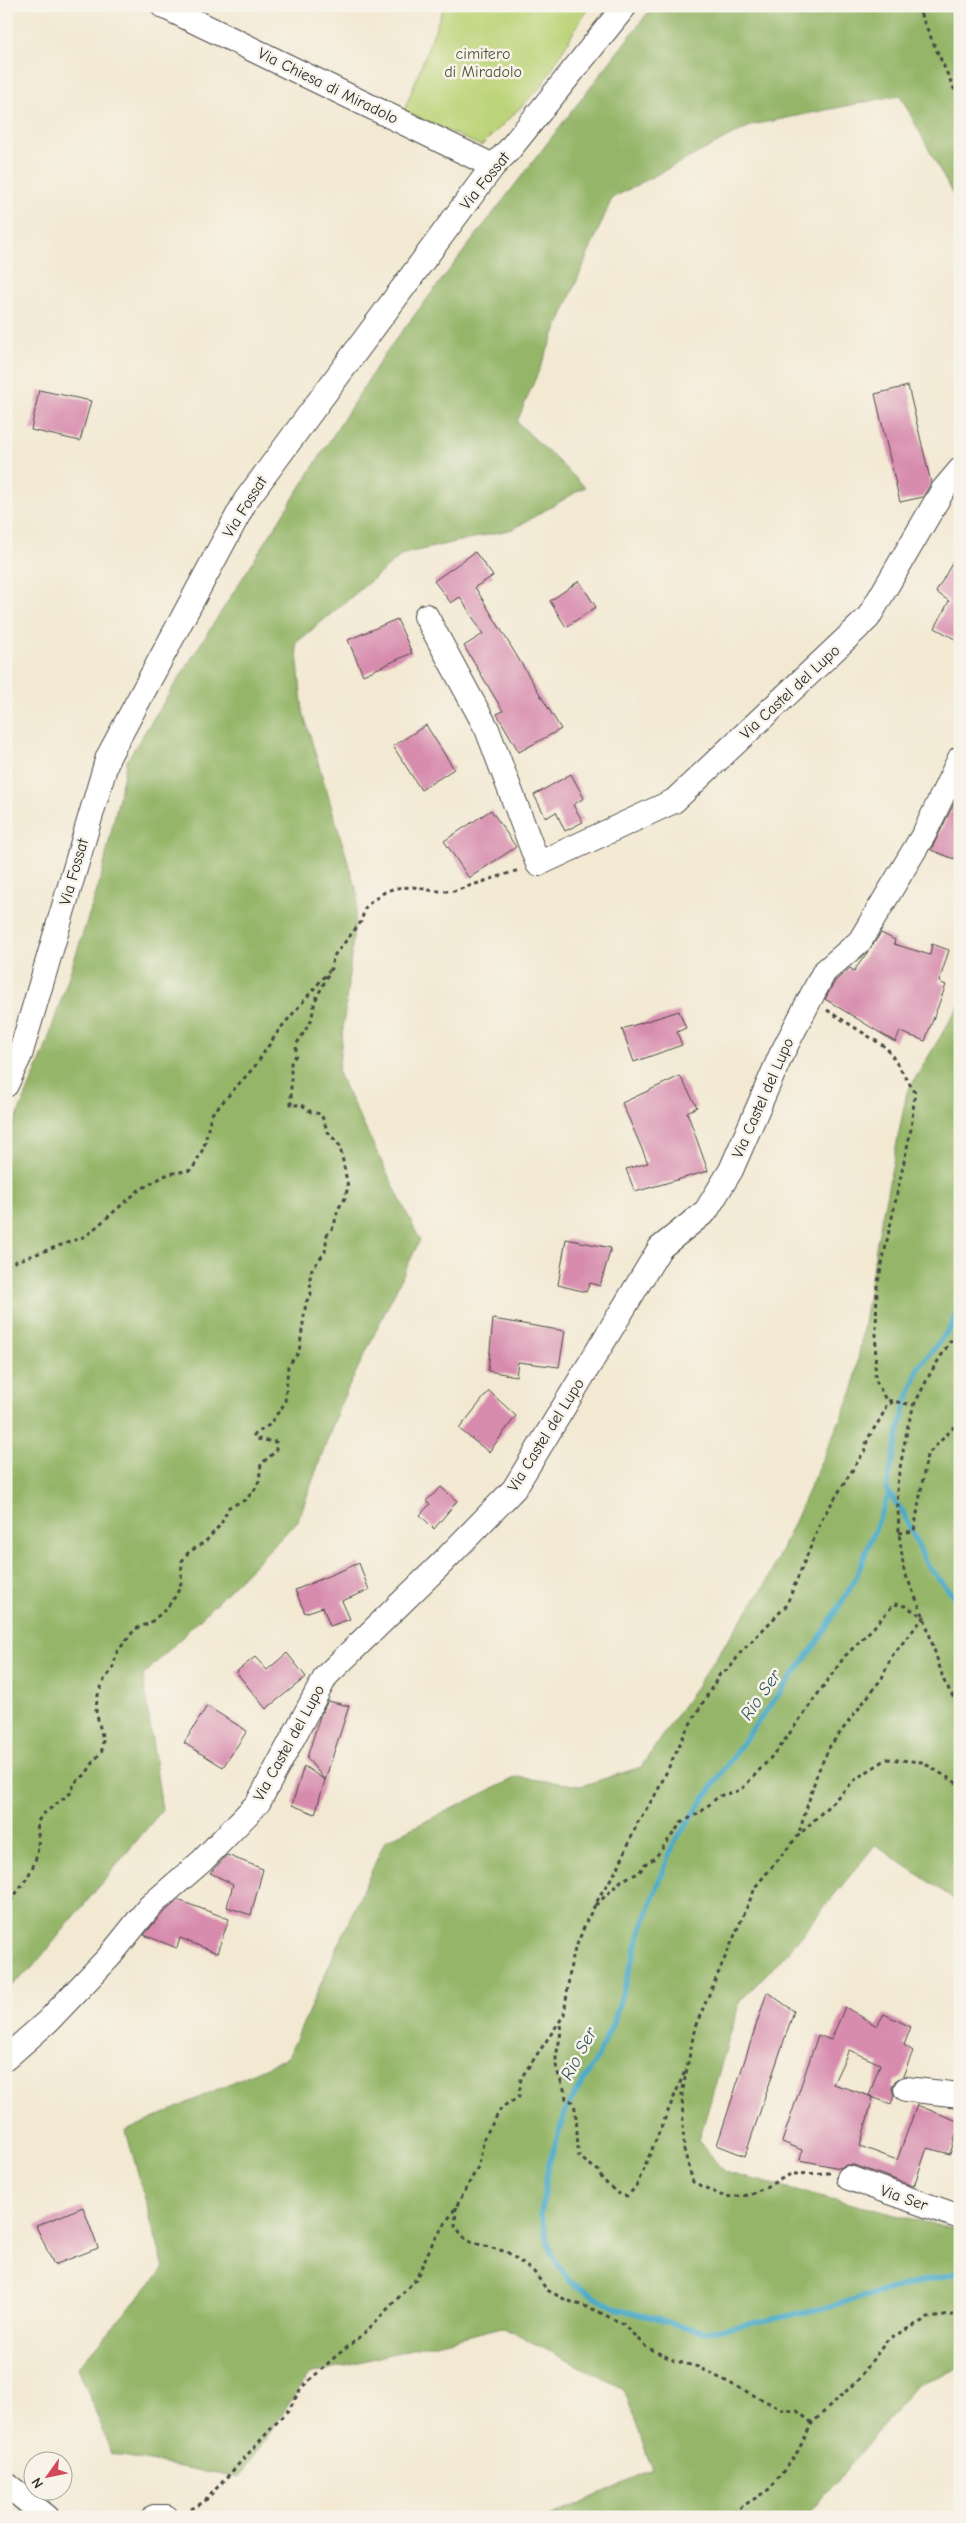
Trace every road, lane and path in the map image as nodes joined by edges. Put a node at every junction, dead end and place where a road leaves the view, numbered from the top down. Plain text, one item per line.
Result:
1 (163, 6) edge
2 (625, 6) edge
3 (920, 6) edge
4 (960, 102) edge
5 (494, 166) junction
6 (960, 470) edge
7 (426, 616) dead end
8 (960, 758) edge
9 (538, 864) junction
10 (331, 969) junction
11 (810, 999) junction
12 (6, 1085) edge
13 (6, 1265) edge
14 (960, 1326) edge
15 (895, 1401) junction
16 (912, 1404) junction
17 (960, 1421) edge
18 (899, 1533) junction
19 (924, 1617) junction
20 (960, 1709) edge
21 (960, 1785) edge
22 (797, 1837) junction
23 (594, 1907) junction
24 (6, 1908) edge
25 (560, 2024) junction
26 (6, 2058) edge
27 (688, 2064) junction
28 (906, 2088) dead end
29 (960, 2096) edge
30 (849, 2178) joint
31 (456, 2207) junction
32 (960, 2217) edge
33 (960, 2314) edge
34 (812, 2422) junction
35 (6, 2484) edge
36 (47, 2517) edge
37 (154, 2517) edge
38 (166, 2517) edge
39 (176, 2517) edge
40 (726, 2517) edge

1 - 5 street, Via Chiesa di Miradolo
2 - 5 street, Via Fossat
3 - 4 path
5 - 12 street, Via Fossat
6 - 9 street, Via Castel del Lupo
7 - 9 street
8 - 11 street, Via Castel del Lupo
9 - 10 path
10 - 13 path
10 - 24 path
11 - 15 path
11 - 26 street, Via Castel del Lupo
14 - 16 path
15 - 16 path
15 - 23 path
16 - 18 path
17 - 18 path
18 - 19 path
19 - 20 path
19 - 22 path
19 - 23 path
21 - 22 path
22 - 27 path
23 - 25 path
25 - 27 path
25 - 31 path
27 - 30 path
28 - 29 street
30 - 32 street, Via Ser
31 - 34 path
31 - 39 path
33 - 34 path
34 - 40 path
35 - 36 street
37 - 38 street

